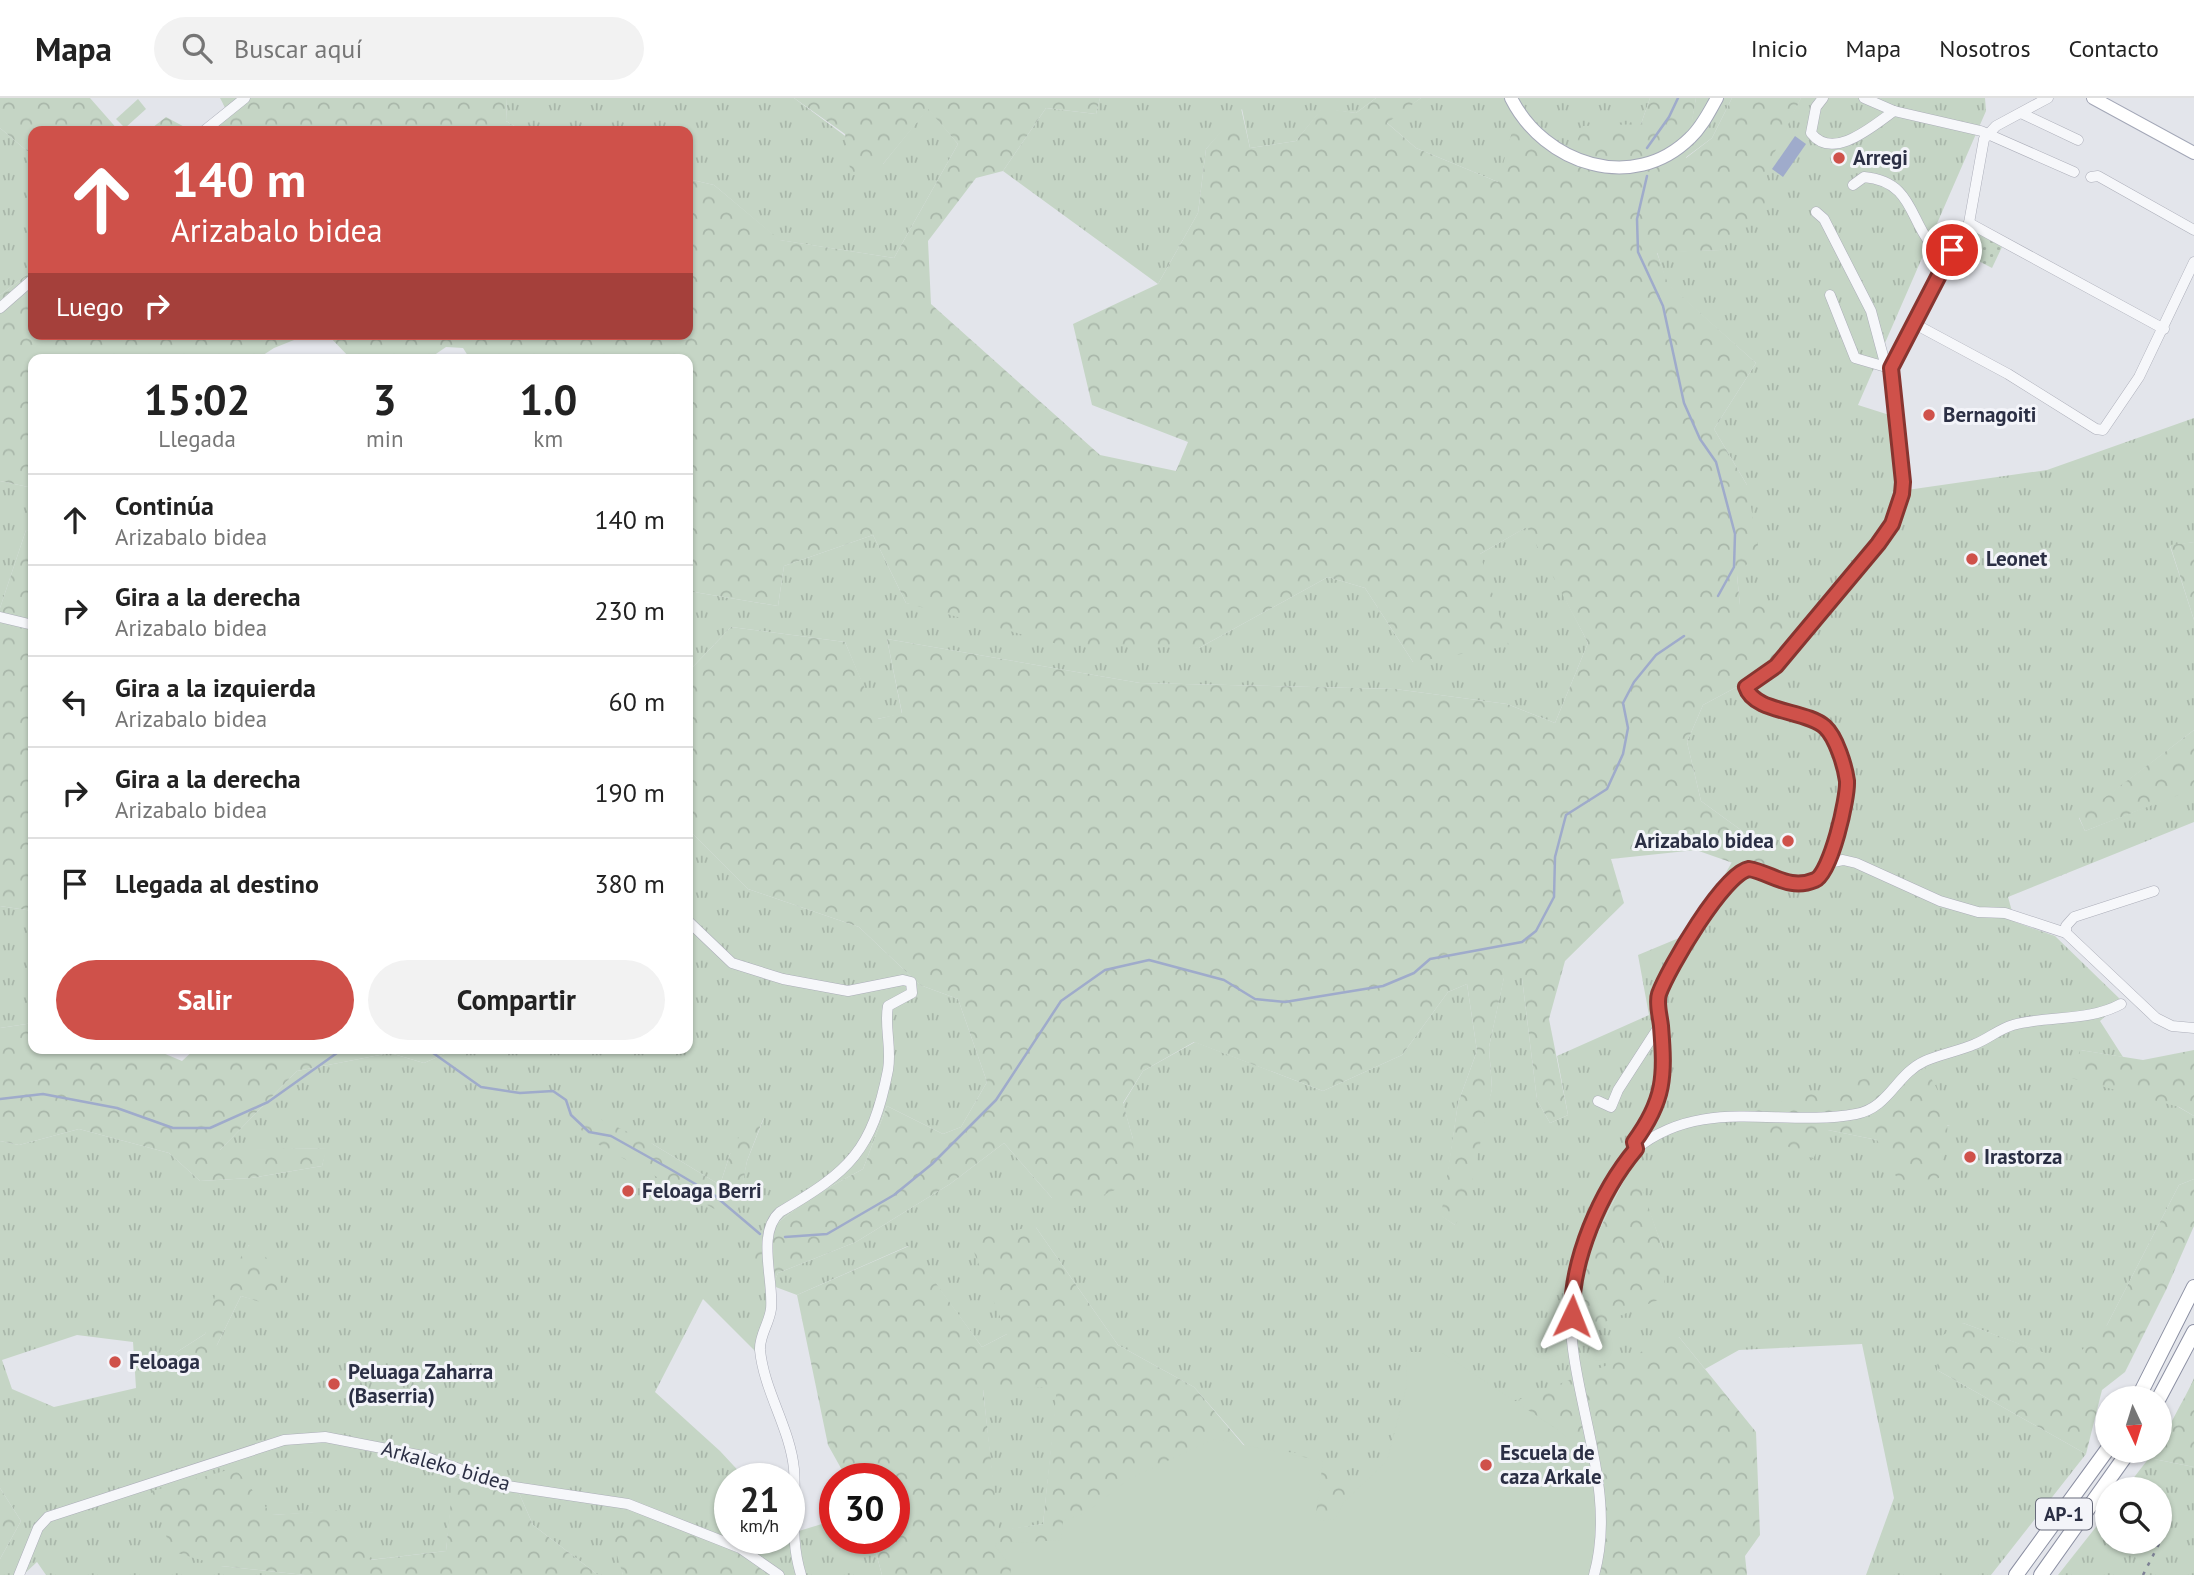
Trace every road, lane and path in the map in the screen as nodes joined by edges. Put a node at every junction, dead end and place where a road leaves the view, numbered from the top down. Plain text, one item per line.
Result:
1 (1511, 98) edge
2 (1717, 98) edge
3 (1823, 98) edge
4 (1864, 98) edge
5 (2048, 98) edge
6 (2094, 98) edge
7 (243, 100) edge
8 (1894, 111) junction
9 (2023, 114) junction
10 (210, 126) edge
11 (1987, 134) junction
12 (2078, 140) dead end
13 (2194, 153) edge
14 (2074, 173) dead end
15 (2091, 177) dead end
16 (1853, 185) dead end
17 (1816, 212) dead end
18 (1969, 223) junction
19 (2194, 230) edge
20 (1949, 256) junction
21 (2194, 262) edge
22 (28, 283) edge
23 (1830, 295) dead end
24 (0, 308) edge
25 (1913, 323) junction
26 (2164, 328) junction
27 (1889, 368) junction
28 (0, 617) edge
29 (28, 624) edge
30 (1828, 863) junction
31 (2154, 891) dead end
32 (693, 925) edge
33 (2066, 933) junction
34 (2121, 1004) dead end
35 (1660, 1024) junction
36 (2194, 1028) edge
37 (1598, 1101) dead end
38 (1636, 1149) junction
39 (2194, 1287) edge
40 (2194, 1332) edge
41 (2144, 1386) edge
42 (2166, 1386) edge
43 (2098, 1463) edge
44 (2121, 1463) edge
45 (19, 1575) edge
46 (779, 1575) edge
47 (801, 1575) edge
48 (1594, 1575) edge
49 (2016, 1575) edge
50 (2041, 1575) edge

1 - 2 main road
3 - 8 street
4 - 8 street
5 - 9 street
6 - 13 main road
7 - 10 street
8 - 11 street
9 - 11 street
9 - 12 street
11 - 14 street
11 - 18 street
15 - 19 street
16 - 20 street
17 - 27 street
18 - 20 street
18 - 26 street
20 - 25 street
21 - 26 street
22 - 24 street
23 - 27 street
25 - 26 street
25 - 27 street
27 - 30 street
28 - 29 street
30 - 33 street
30 - 35 street
31 - 33 street
32 - 47 street
33 - 36 street
34 - 38 street
35 - 37 street
35 - 38 street
38 - 48 street
39 - 41 highway
40 - 42 highway
43 - 49 highway, AP-1
44 - 50 highway, AP-1
45 - 46 street, Arkaleko bidea

